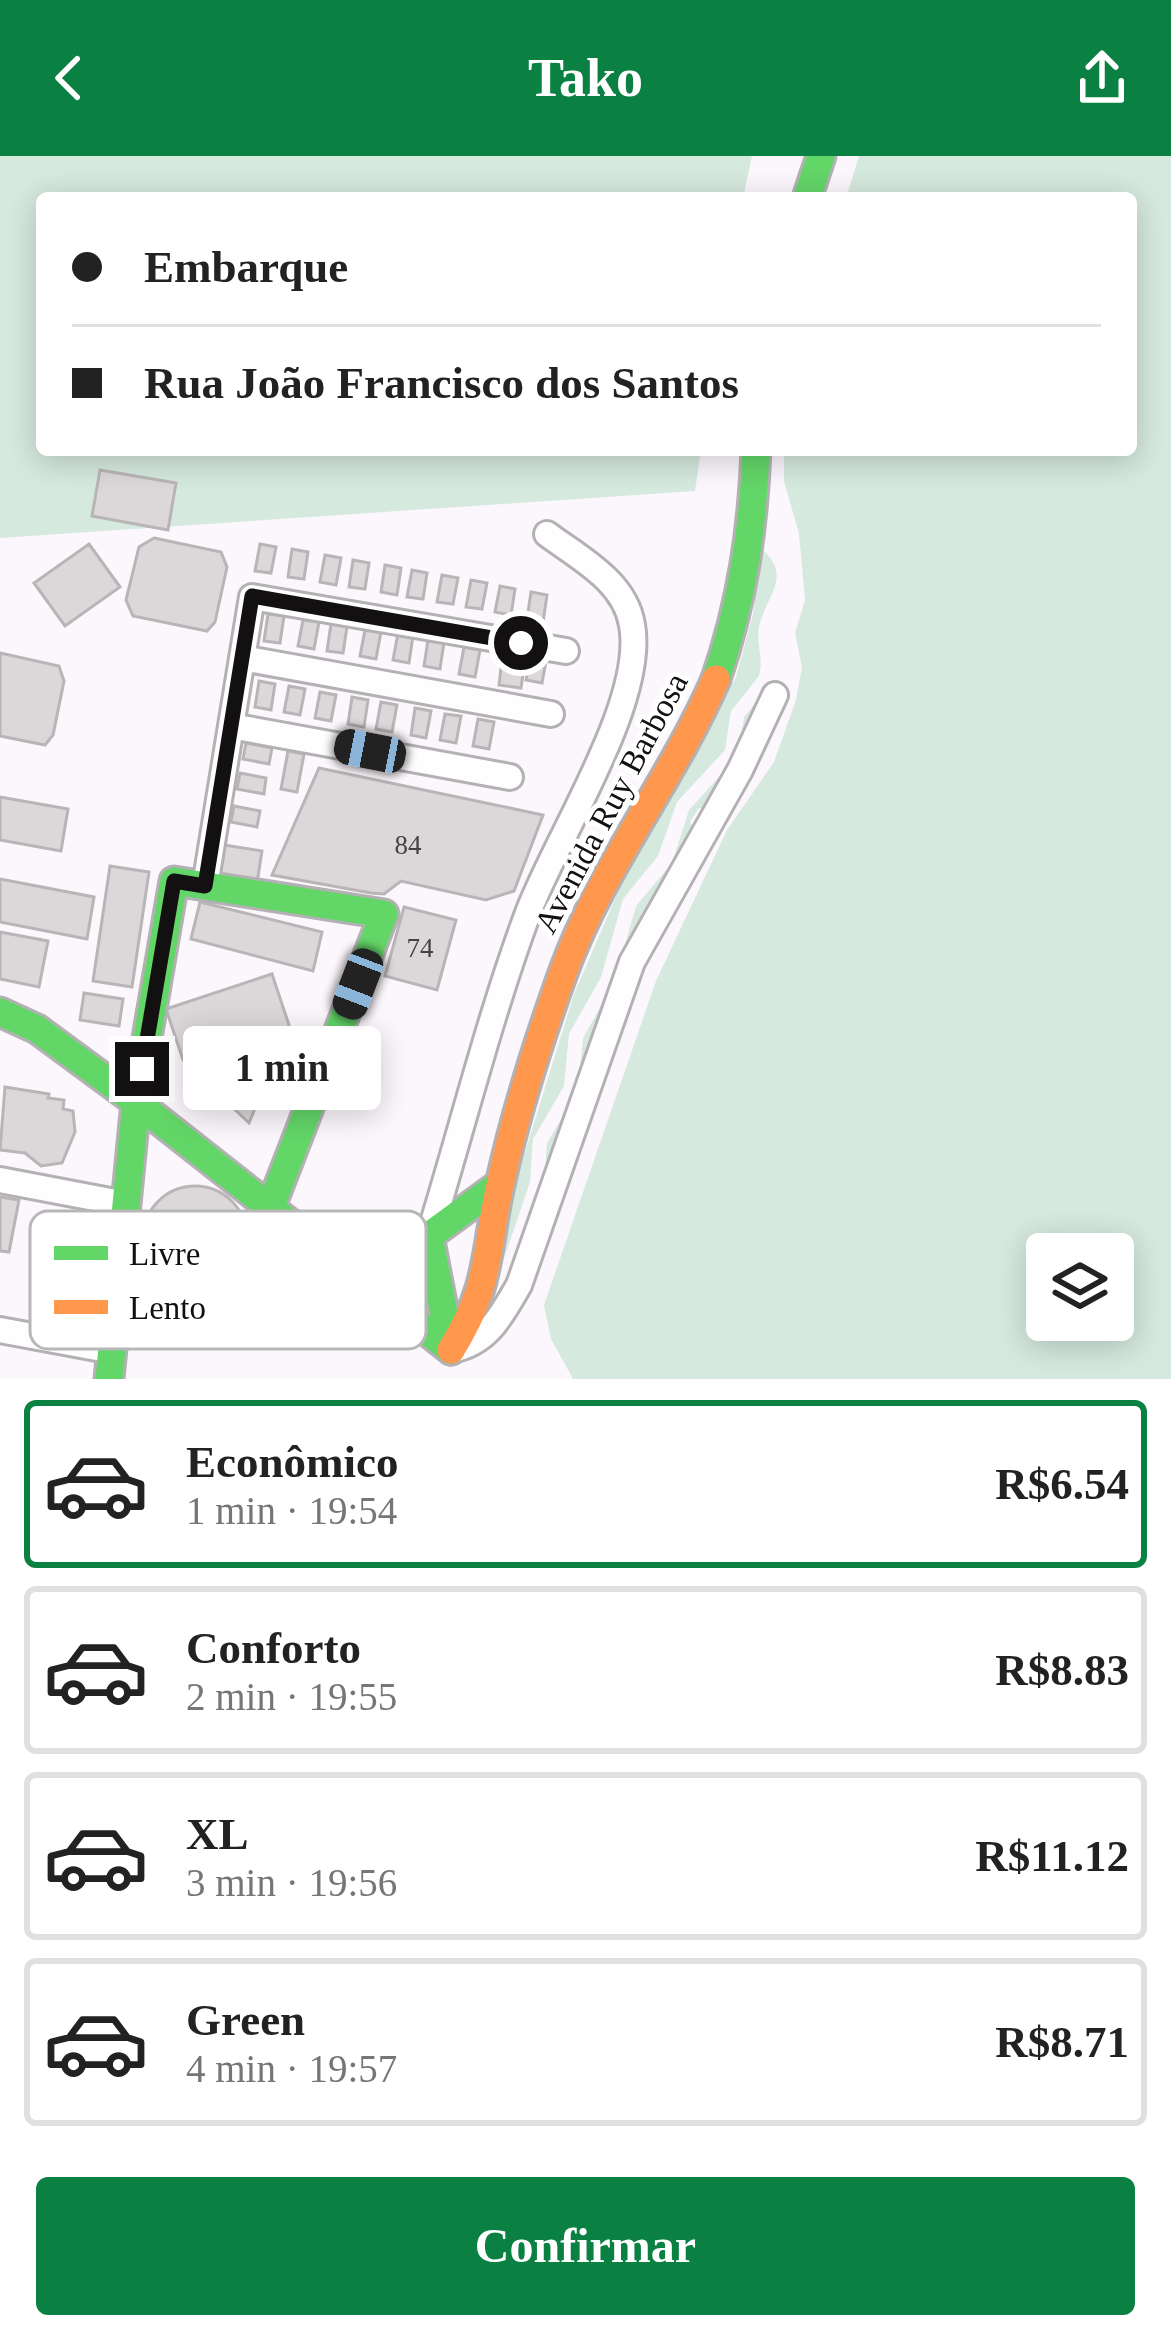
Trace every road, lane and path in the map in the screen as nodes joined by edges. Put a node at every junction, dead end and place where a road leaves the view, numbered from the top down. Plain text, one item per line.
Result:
1 (820, 156) edge
2 (808, 192) edge
3 (756, 456) edge
4 (547, 534) dead end
5 (566, 651) dead end
6 (242, 658) junction
7 (775, 694) dead end
8 (550, 714) dead end
9 (231, 726) junction
10 (510, 777) dead end
11 (205, 886) junction
12 (0, 1012) edge
13 (136, 1102) junction
14 (0, 1180) edge
15 (500, 1184) junction
16 (127, 1204) junction
17 (271, 1206) junction
18 (126, 1211) edge
19 (278, 1211) edge
20 (426, 1236) edge
21 (429, 1236) junction
22 (0, 1330) edge
23 (426, 1330) edge
24 (30, 1339) edge
25 (60, 1349) edge
26 (451, 1350) junction
27 (111, 1365) edge
28 (426, 1379) edge

1 - 2 main road
3 - 15 main road, Avenida Ruy Barbosa
4 - 21 street
5 - 6 street
6 - 8 street
6 - 9 street
7 - 26 street
9 - 10 street
9 - 11 street
11 - 13 main road
11 - 17 main road
12 - 13 main road
13 - 16 main road
13 - 17 main road
14 - 16 street
15 - 21 main road
15 - 26 main road, Avenida Ruy Barbosa
16 - 18 main road
17 - 19 main road
20 - 21 main road
21 - 26 main road
22 - 24 street
23 - 26 main road
25 - 27 street
26 - 28 main road, Avenida Ruy Barbosa

